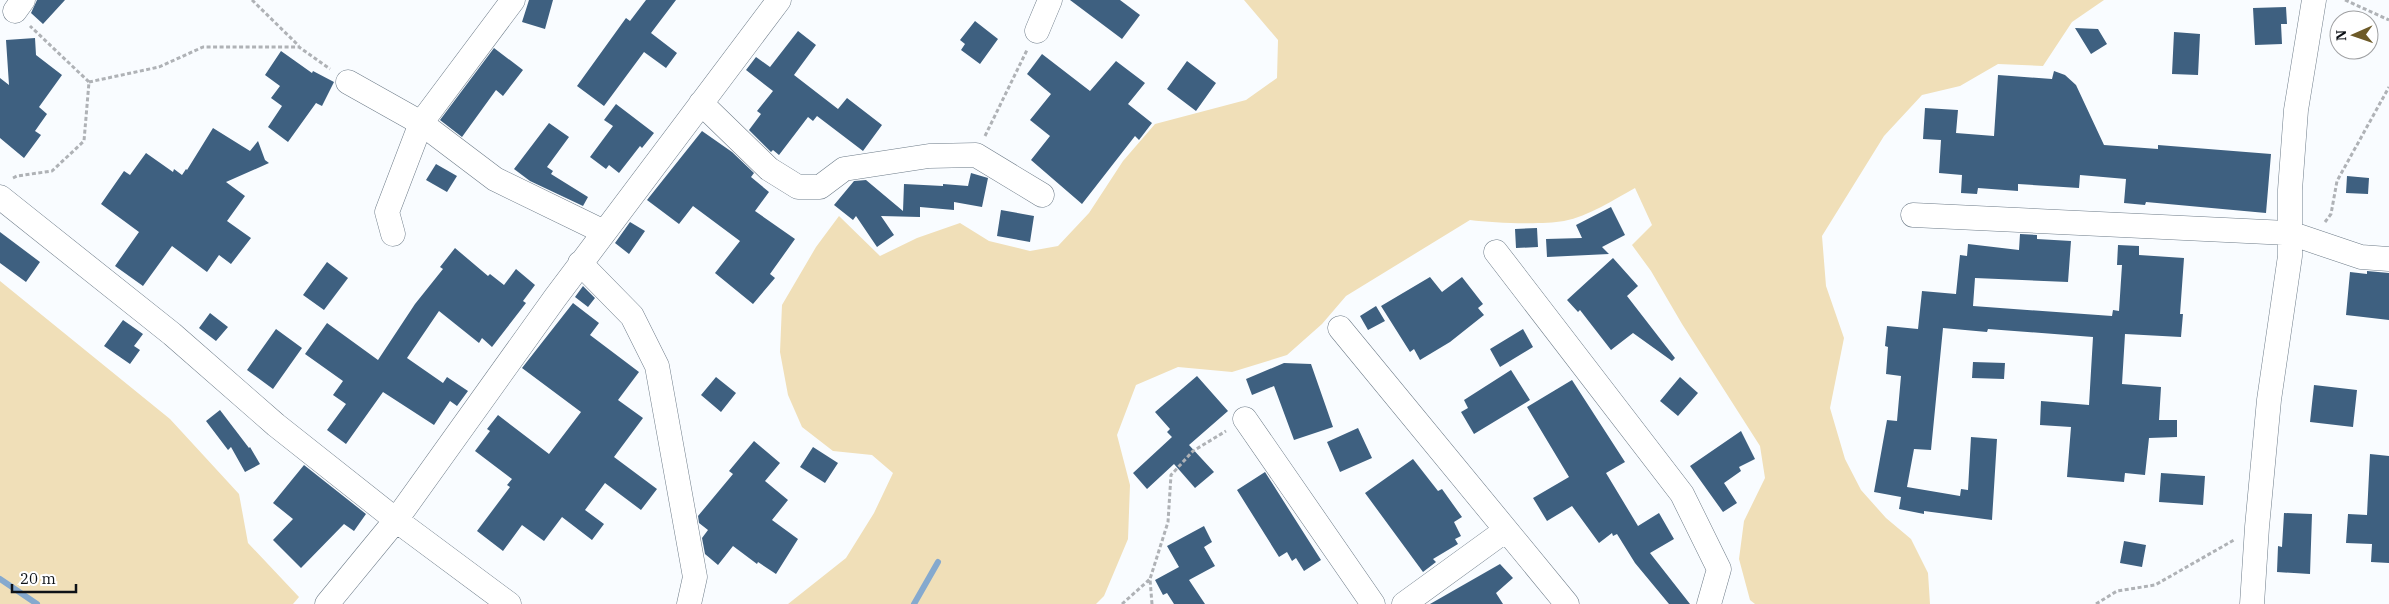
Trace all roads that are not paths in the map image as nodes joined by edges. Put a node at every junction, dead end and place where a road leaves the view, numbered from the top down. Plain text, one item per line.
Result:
1 (513, 0) edge
2 (1050, 0) edge
3 (2314, 0) edge
4 (773, 2) edge
5 (1037, 31) road end
6 (348, 82) road end
7 (701, 103) junction
8 (421, 123) junction
9 (6, 188) edge
10 (1042, 194) dead end
11 (1913, 215) dead end
12 (604, 232) junction
13 (393, 234) dead end
14 (2300, 236) junction
15 (1496, 252) dead end
16 (2389, 259) edge
17 (580, 264) junction
18 (1340, 328) dead end
19 (1245, 419) road end
20 (396, 520) junction
21 (1506, 530) junction
22 (327, 604) edge
23 (509, 604) edge
24 (689, 604) edge
25 (1373, 604) edge
26 (1404, 604) edge
27 (1567, 604) edge
28 (1709, 604) edge
29 (2252, 604) edge

1 - 8 street
2 - 5 street
3 - 14 street
4 - 7 street
6 - 8 street
7 - 10 street
7 - 12 street
8 - 12 street
8 - 13 street
9 - 20 street
11 - 14 street
12 - 17 street
14 - 16 street
14 - 29 street
15 - 28 street
17 - 20 street
17 - 24 street
18 - 21 street
19 - 25 street
20 - 22 street
20 - 23 street
21 - 26 street
21 - 27 street

